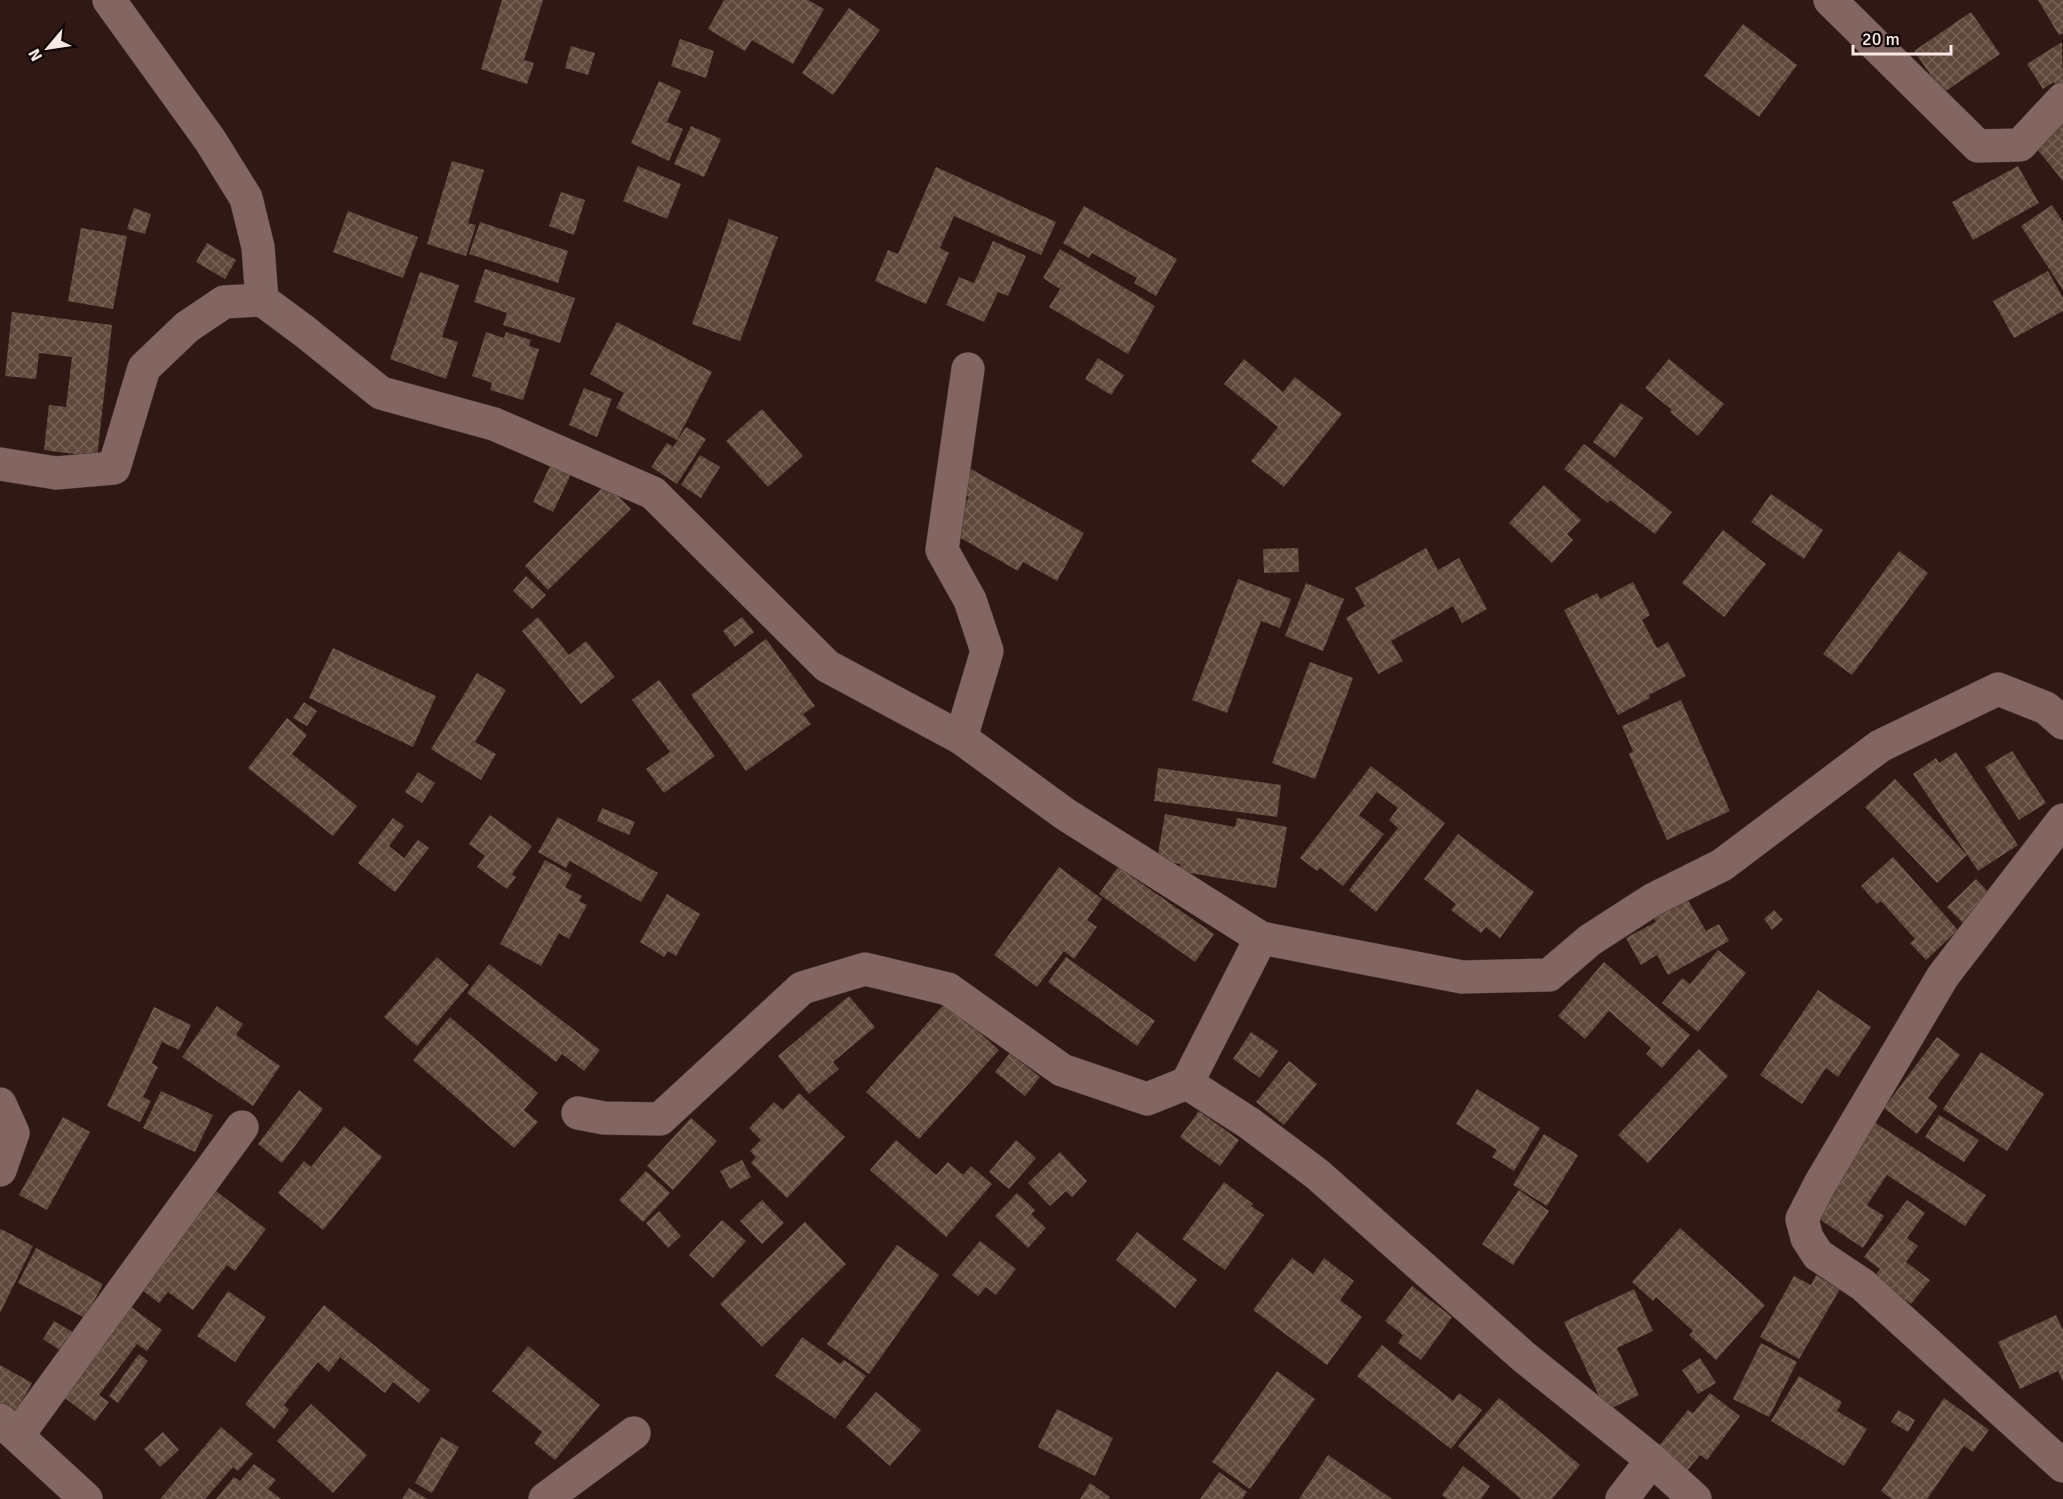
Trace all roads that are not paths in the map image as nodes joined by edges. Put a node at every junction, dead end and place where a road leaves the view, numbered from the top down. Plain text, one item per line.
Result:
1 (109, 0) edge
2 (1830, 0) edge
3 (2063, 99) edge
4 (262, 300) junction
5 (968, 369) dead end
6 (0, 464) edge
7 (2063, 723) edge
8 (961, 738) junction
9 (2063, 820) edge
10 (1262, 938) junction
11 (1187, 1083) junction
12 (0, 1104) edge
13 (578, 1113) dead end
14 (242, 1127) dead end
15 (0, 1170) edge
16 (9, 1428) edge
17 (634, 1433) dead end
18 (1652, 1460) junction
19 (2063, 1466) edge
20 (86, 1499) edge
21 (545, 1499) edge
22 (1622, 1499) edge
23 (1695, 1499) edge

1 - 4 street
2 - 3 street
4 - 6 street
4 - 8 street
5 - 8 street
7 - 10 street
8 - 10 street
9 - 19 street
10 - 11 street
11 - 13 street
11 - 18 street
12 - 15 street
14 - 16 street
16 - 20 street
17 - 21 street
18 - 22 street
18 - 23 street

